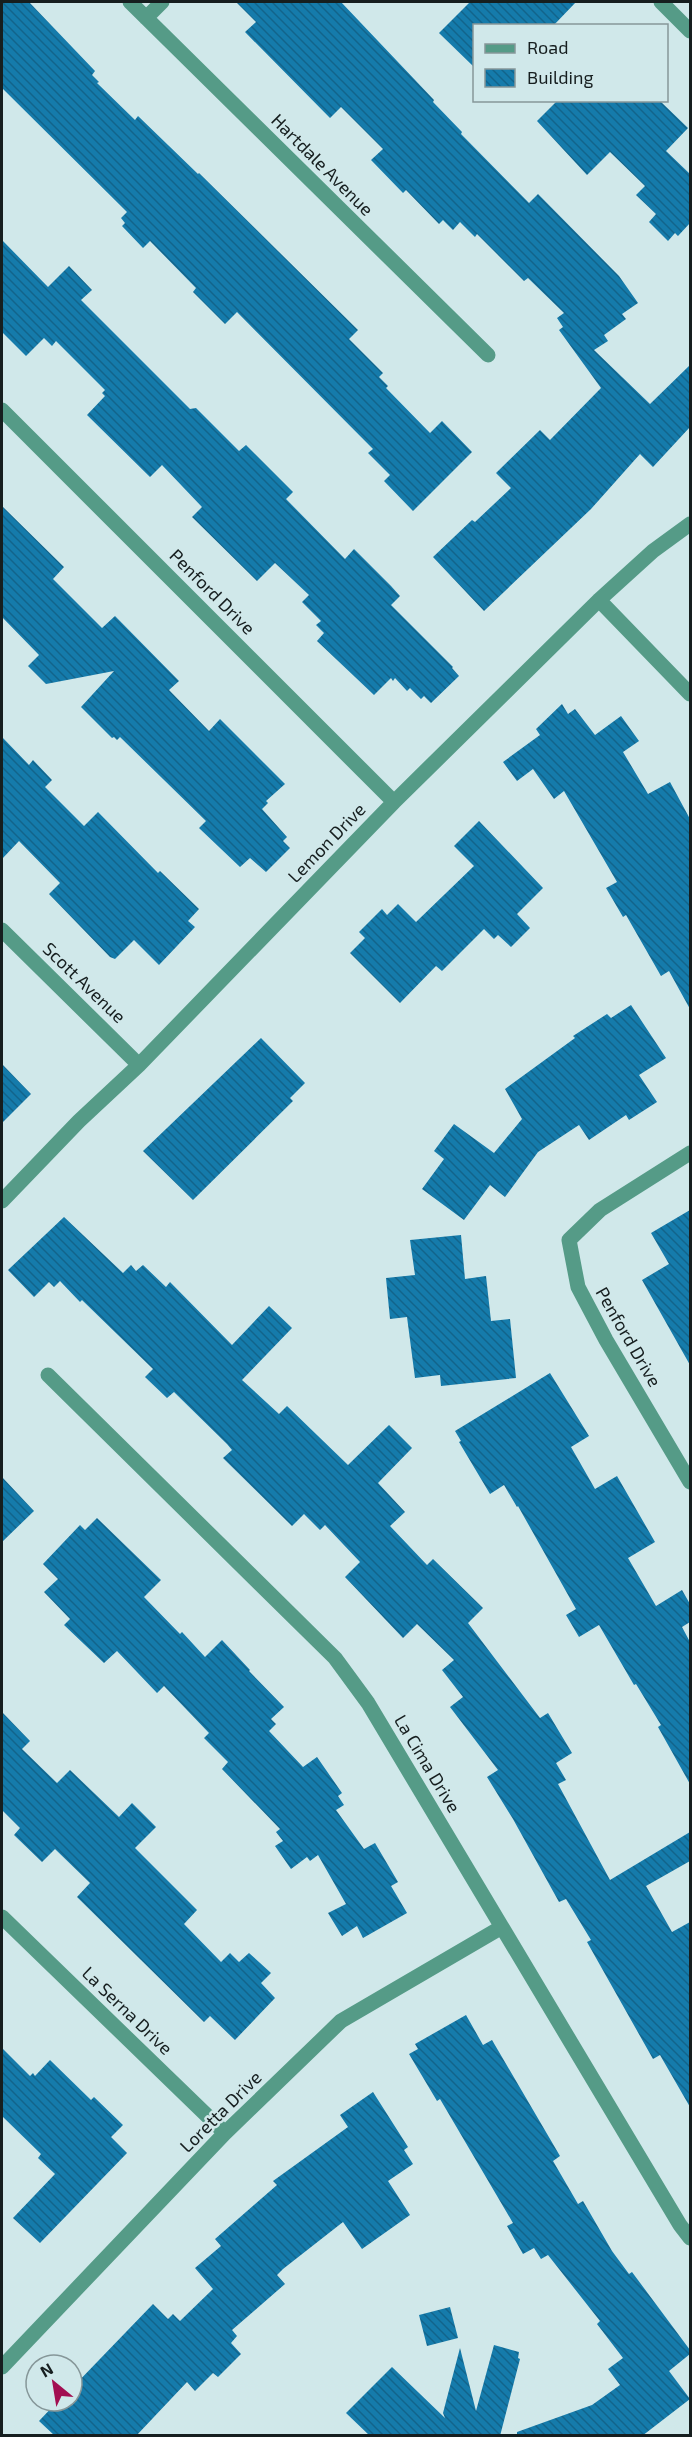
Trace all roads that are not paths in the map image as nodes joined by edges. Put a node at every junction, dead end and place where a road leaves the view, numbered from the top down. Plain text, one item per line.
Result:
1 (130, 2) edge
2 (162, 2) edge
3 (661, 2) edge
4 (146, 18) junction
5 (690, 31) edge
6 (488, 355) dead end
7 (2, 411) edge
8 (690, 525) edge
9 (599, 600) junction
10 (690, 694) edge
11 (394, 802) junction
12 (2, 930) edge
13 (140, 1065) junction
14 (690, 1153) edge
15 (2, 1201) edge
16 (48, 1375) dead end
17 (690, 1482) edge
18 (2, 1917) edge
19 (502, 1927) junction
20 (225, 2133) junction
21 (690, 2238) edge
22 (2, 2367) edge

1 - 4 street, Hartdale Avenue
2 - 4 street
3 - 5 street
4 - 6 street, Hartdale Avenue
7 - 11 street, Penford Drive
8 - 9 street, Lemon Drive
9 - 10 street
9 - 11 street, Lemon Drive
11 - 13 street, Lemon Drive
12 - 13 street, Scott Avenue
13 - 15 street, Lemon Drive
14 - 17 street, Penford Drive
16 - 19 street, La Cima Drive
18 - 20 street, La Serna Drive
19 - 20 street, Loretta Drive
19 - 21 street, La Cima Drive
20 - 22 street, Loretta Drive

